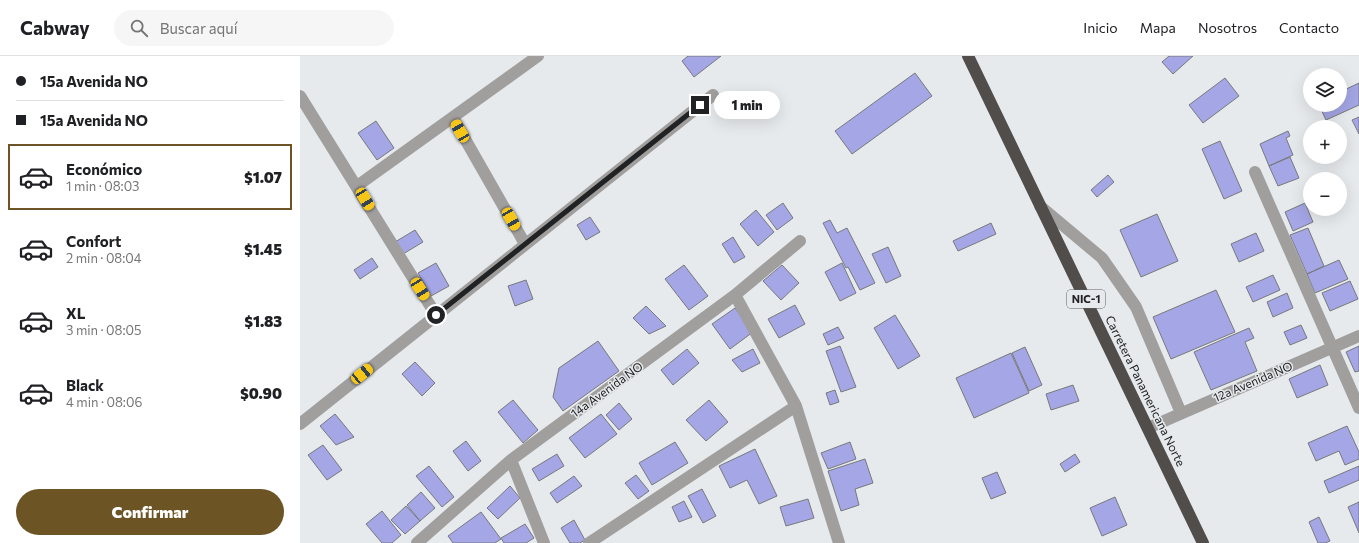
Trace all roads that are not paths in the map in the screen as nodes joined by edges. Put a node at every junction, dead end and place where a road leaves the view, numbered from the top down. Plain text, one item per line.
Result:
1 (538, 56) edge
2 (968, 56) edge
3 (713, 95) dead end
4 (300, 96) edge
5 (453, 118) junction
6 (1255, 172) dead end
7 (357, 186) junction
8 (1040, 206) junction
9 (800, 241) dead end
10 (525, 244) junction
11 (735, 295) junction
12 (436, 315) junction
13 (1359, 336) edge
14 (1332, 348) junction
15 (796, 406) junction
16 (1359, 408) edge
17 (1181, 413) junction
18 (300, 424) edge
19 (1148, 428) junction
20 (511, 460) junction
21 (417, 543) edge
22 (544, 543) edge
23 (589, 543) edge
24 (839, 543) edge
25 (1203, 543) edge

1 - 5 street
2 - 8 highway, Carretera Panamericana Norte / NIC-1
3 - 10 street
4 - 7 street
5 - 7 street
5 - 10 street
6 - 14 street
7 - 12 street
8 - 17 street
8 - 19 highway, Carretera Panamericana Norte / NIC-1
9 - 11 street, 14a Avenida NO
10 - 12 street
11 - 15 street
11 - 20 street, 14a Avenida NO
12 - 18 street
13 - 14 street, 12a Avenida NO
14 - 16 street
14 - 17 street, 12a Avenida NO
15 - 23 street
15 - 24 street
17 - 19 street, 12a Avenida NO
19 - 25 highway, Carretera Panamericana Norte / NIC-1
20 - 21 street, 14a Avenida NO
20 - 22 street

